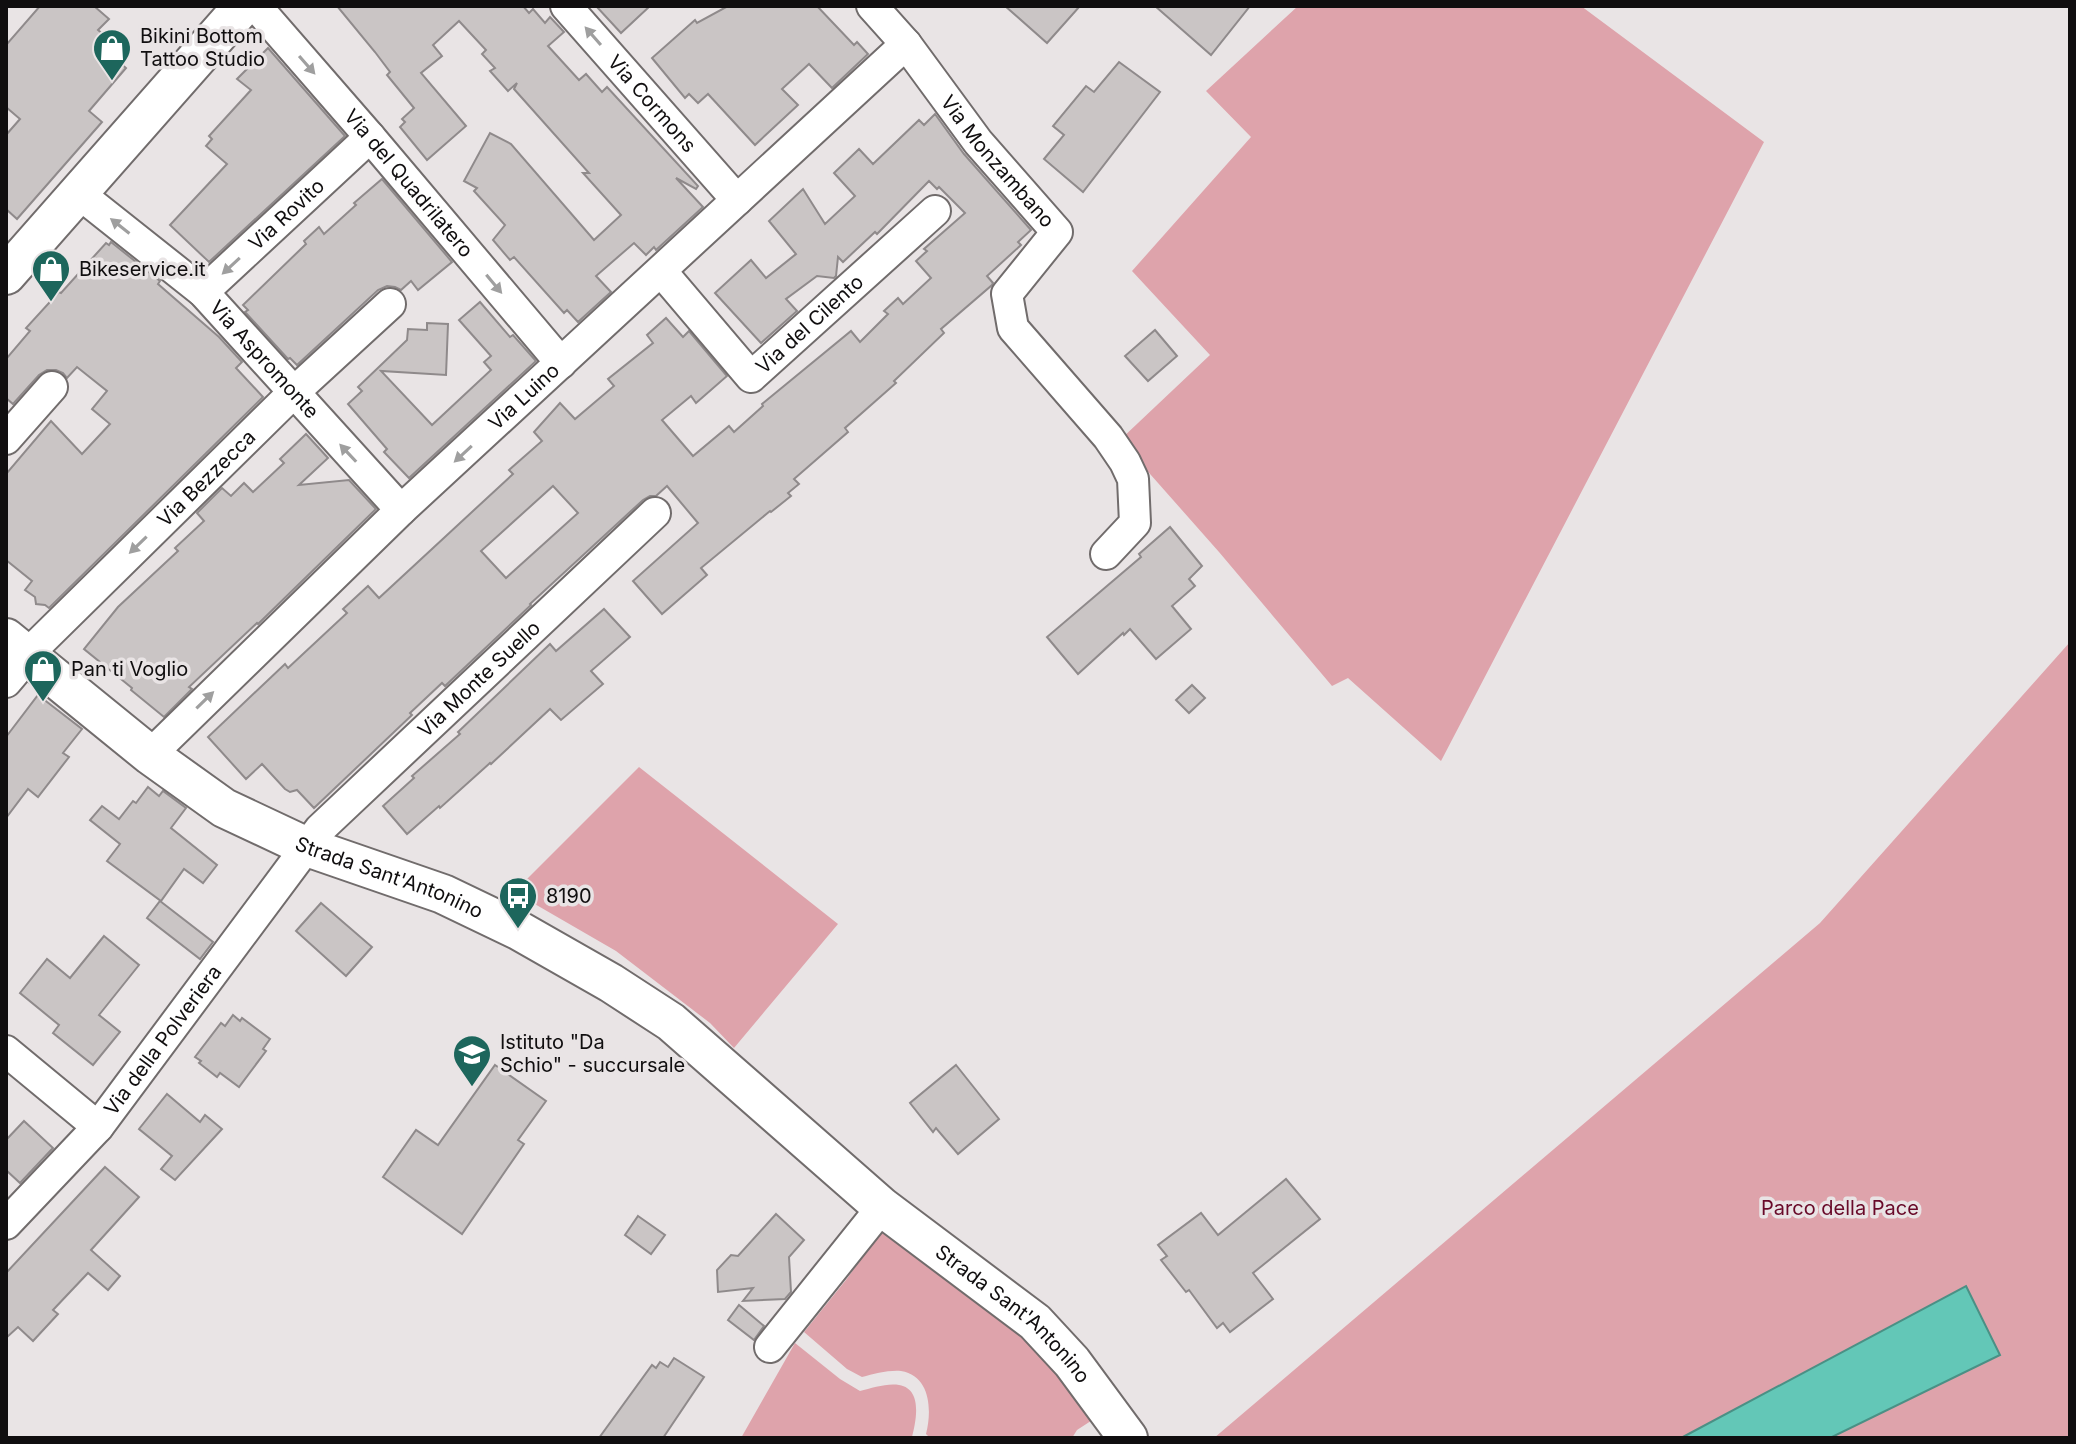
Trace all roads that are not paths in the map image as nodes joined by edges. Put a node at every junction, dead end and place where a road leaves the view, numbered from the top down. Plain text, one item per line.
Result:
1 (243, 6) edge
2 (256, 6) edge
3 (566, 6) edge
4 (872, 6) edge
5 (906, 44) junction
6 (370, 137) junction
7 (77, 192) junction
8 (737, 200) junction
9 (935, 211) dead end
10 (661, 271) junction
11 (6, 275) edge
12 (203, 292) junction
13 (390, 304) dead end
14 (561, 363) junction
15 (52, 387) dead end
16 (293, 393) junction
17 (6, 439) edge
18 (401, 510) junction
19 (655, 513) dead end
20 (1106, 554) dead end
21 (13, 659) edge
22 (150, 755) junction
23 (307, 847) junction
24 (6, 1051) edge
25 (98, 1127) junction
26 (882, 1207) junction
27 (6, 1224) edge
28 (770, 1347) dead end
29 (1128, 1438) edge

1 - 7 main road
2 -> 6 street, Via del Quadrilatero
8 -> 3 street, Via Cormons
4 - 5 street, Via Monzambano
5 - 8 street, Via Luino
5 - 20 street, Via Monzambano
6 -> 12 street, Via Rovito
6 -> 14 street, Via del Quadrilatero
7 - 11 main road
12 -> 7 street, Via Aspromonte
8 - 10 street, Via Luino
9 - 10 street, Via del Cilento
10 - 14 street, Via Luino
12 - 16 street, Via Aspromonte
13 - 16 street, Via Bezzecca
14 -> 18 street, Via Luino
15 - 17 street
18 -> 16 street, Via Aspromonte
16 -> 21 street, Via Bezzecca
22 -> 18 street, Via Luino
19 - 23 street, Via Monte Suello
21 - 22 main road, Strada Sant'Antonino
22 - 23 main road, Strada Sant'Antonino
23 - 25 street, Via della Polveriera
23 - 26 main road, Strada Sant'Antonino
24 - 25 street
25 - 27 street, Via della Polveriera
26 - 28 street
26 - 29 main road, Strada Sant'Antonino

